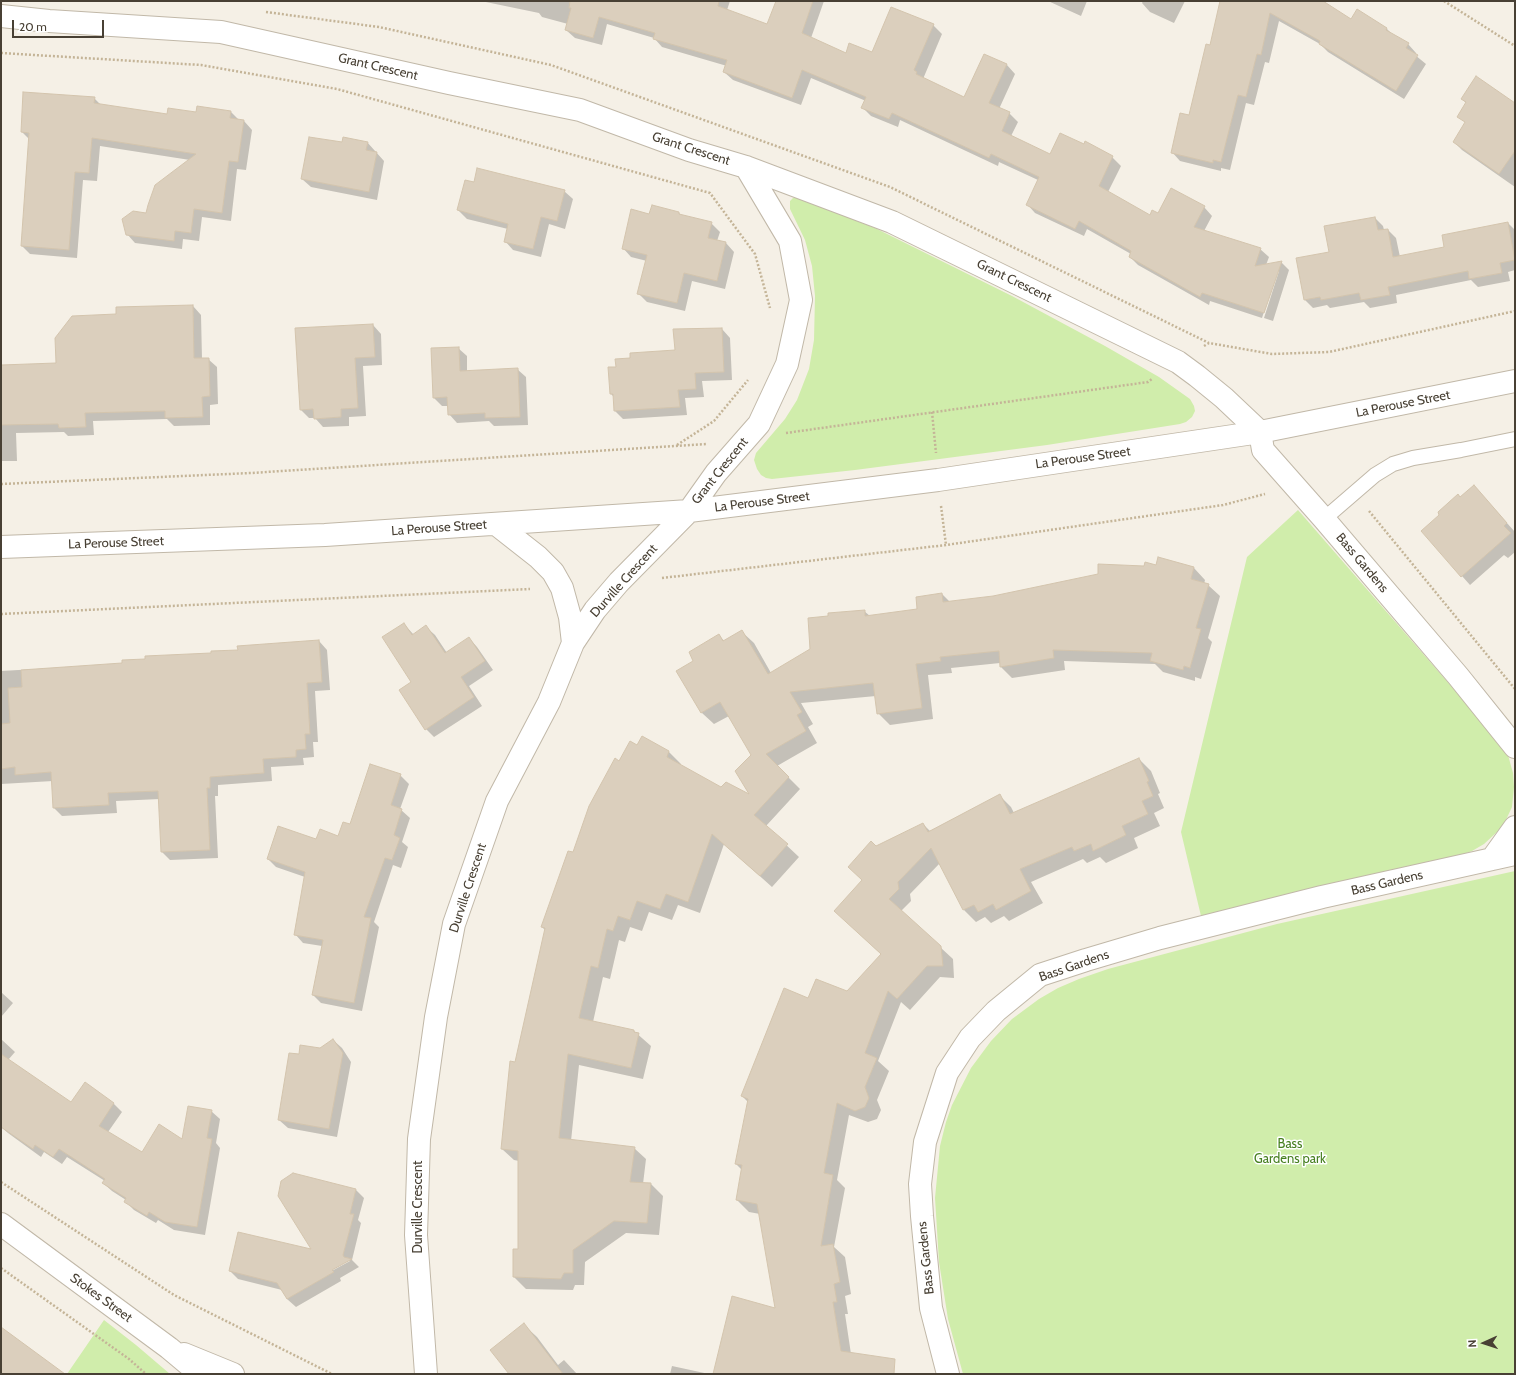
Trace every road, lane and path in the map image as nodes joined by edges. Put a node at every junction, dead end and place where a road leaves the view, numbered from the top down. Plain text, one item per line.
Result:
1 (1444, 1) edge
2 (1, 16) edge
3 (1515, 46) edge
4 (1, 54) edge
5 (746, 167) junction
6 (772, 315) dead end
7 (752, 375) dead end
8 (1515, 381) edge
9 (1260, 432) junction
10 (1515, 438) edge
11 (676, 446) dead end
12 (1295, 486) junction
13 (1354, 493) junction
14 (688, 511) junction
15 (1324, 519) junction
16 (496, 524) junction
17 (1, 547) edge
18 (619, 582) junction
19 (562, 588) junction
20 (1, 614) edge
21 (573, 643) junction
22 (1515, 689) edge
23 (1515, 747) edge
24 (1515, 827) edge
25 (1515, 854) edge
26 (1492, 859) junction
27 (1, 1182) edge
28 (1, 1224) edge
29 (1, 1268) edge
30 (169, 1348) junction
31 (146, 1374) edge
32 (200, 1374) edge
33 (233, 1374) edge
34 (332, 1374) edge
35 (426, 1374) edge
36 (948, 1374) edge

1 - 3 path
2 - 5 street, Grant Crescent
4 - 6 path
5 - 9 street, Grant Crescent
5 - 14 street, Grant Crescent
7 - 11 path
8 - 9 street, La Perouse Street
9 - 12 street, Bass Gardens
9 - 14 street, La Perouse Street
10 - 13 lane
12 - 15 street, Bass Gardens
12 - 18 path
13 - 15 lane
13 - 22 path
14 - 16 street, La Perouse Street
14 - 18 street, Durville Crescent
15 - 23 street, Bass Gardens
16 - 17 street, La Perouse Street
16 - 19 street
18 - 21 street, Durville Crescent
19 - 20 path
19 - 21 street
21 - 35 street, Durville Crescent
24 - 26 street
25 - 26 street, Bass Gardens
26 - 36 street, Bass Gardens
27 - 34 path
28 - 30 street, Stokes Street
29 - 31 path
30 - 32 street, Stokes Street
30 - 33 street

